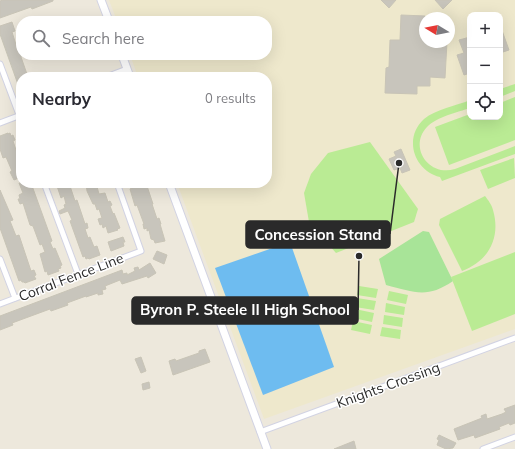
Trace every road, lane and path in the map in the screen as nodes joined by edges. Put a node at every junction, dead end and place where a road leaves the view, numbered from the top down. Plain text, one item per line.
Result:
1 (101, 0) edge
2 (107, 16) edge
3 (124, 60) edge
4 (0, 64) edge
5 (127, 69) junction
6 (119, 72) edge
7 (128, 72) edge
8 (16, 106) edge
9 (16, 118) edge
10 (0, 123) edge
11 (46, 188) edge
12 (119, 188) edge
13 (171, 188) edge
14 (0, 259) edge
15 (78, 274) junction
16 (15, 298) junction
17 (0, 304) edge
18 (515, 338) edge
19 (260, 432) junction
20 (515, 437) edge
21 (267, 449) edge
22 (483, 449) edge

1 - 2 main road
3 - 5 main road
4 - 8 street
5 - 6 street
5 - 7 main road
9 - 10 street
11 - 15 street
12 - 15 street, Corral Fence Line
13 - 19 main road
14 - 16 street
15 - 16 street, Corral Fence Line
16 - 17 street, Corral Fence Line
18 - 19 street, Knights Crossing
19 - 21 main road
20 - 22 street

